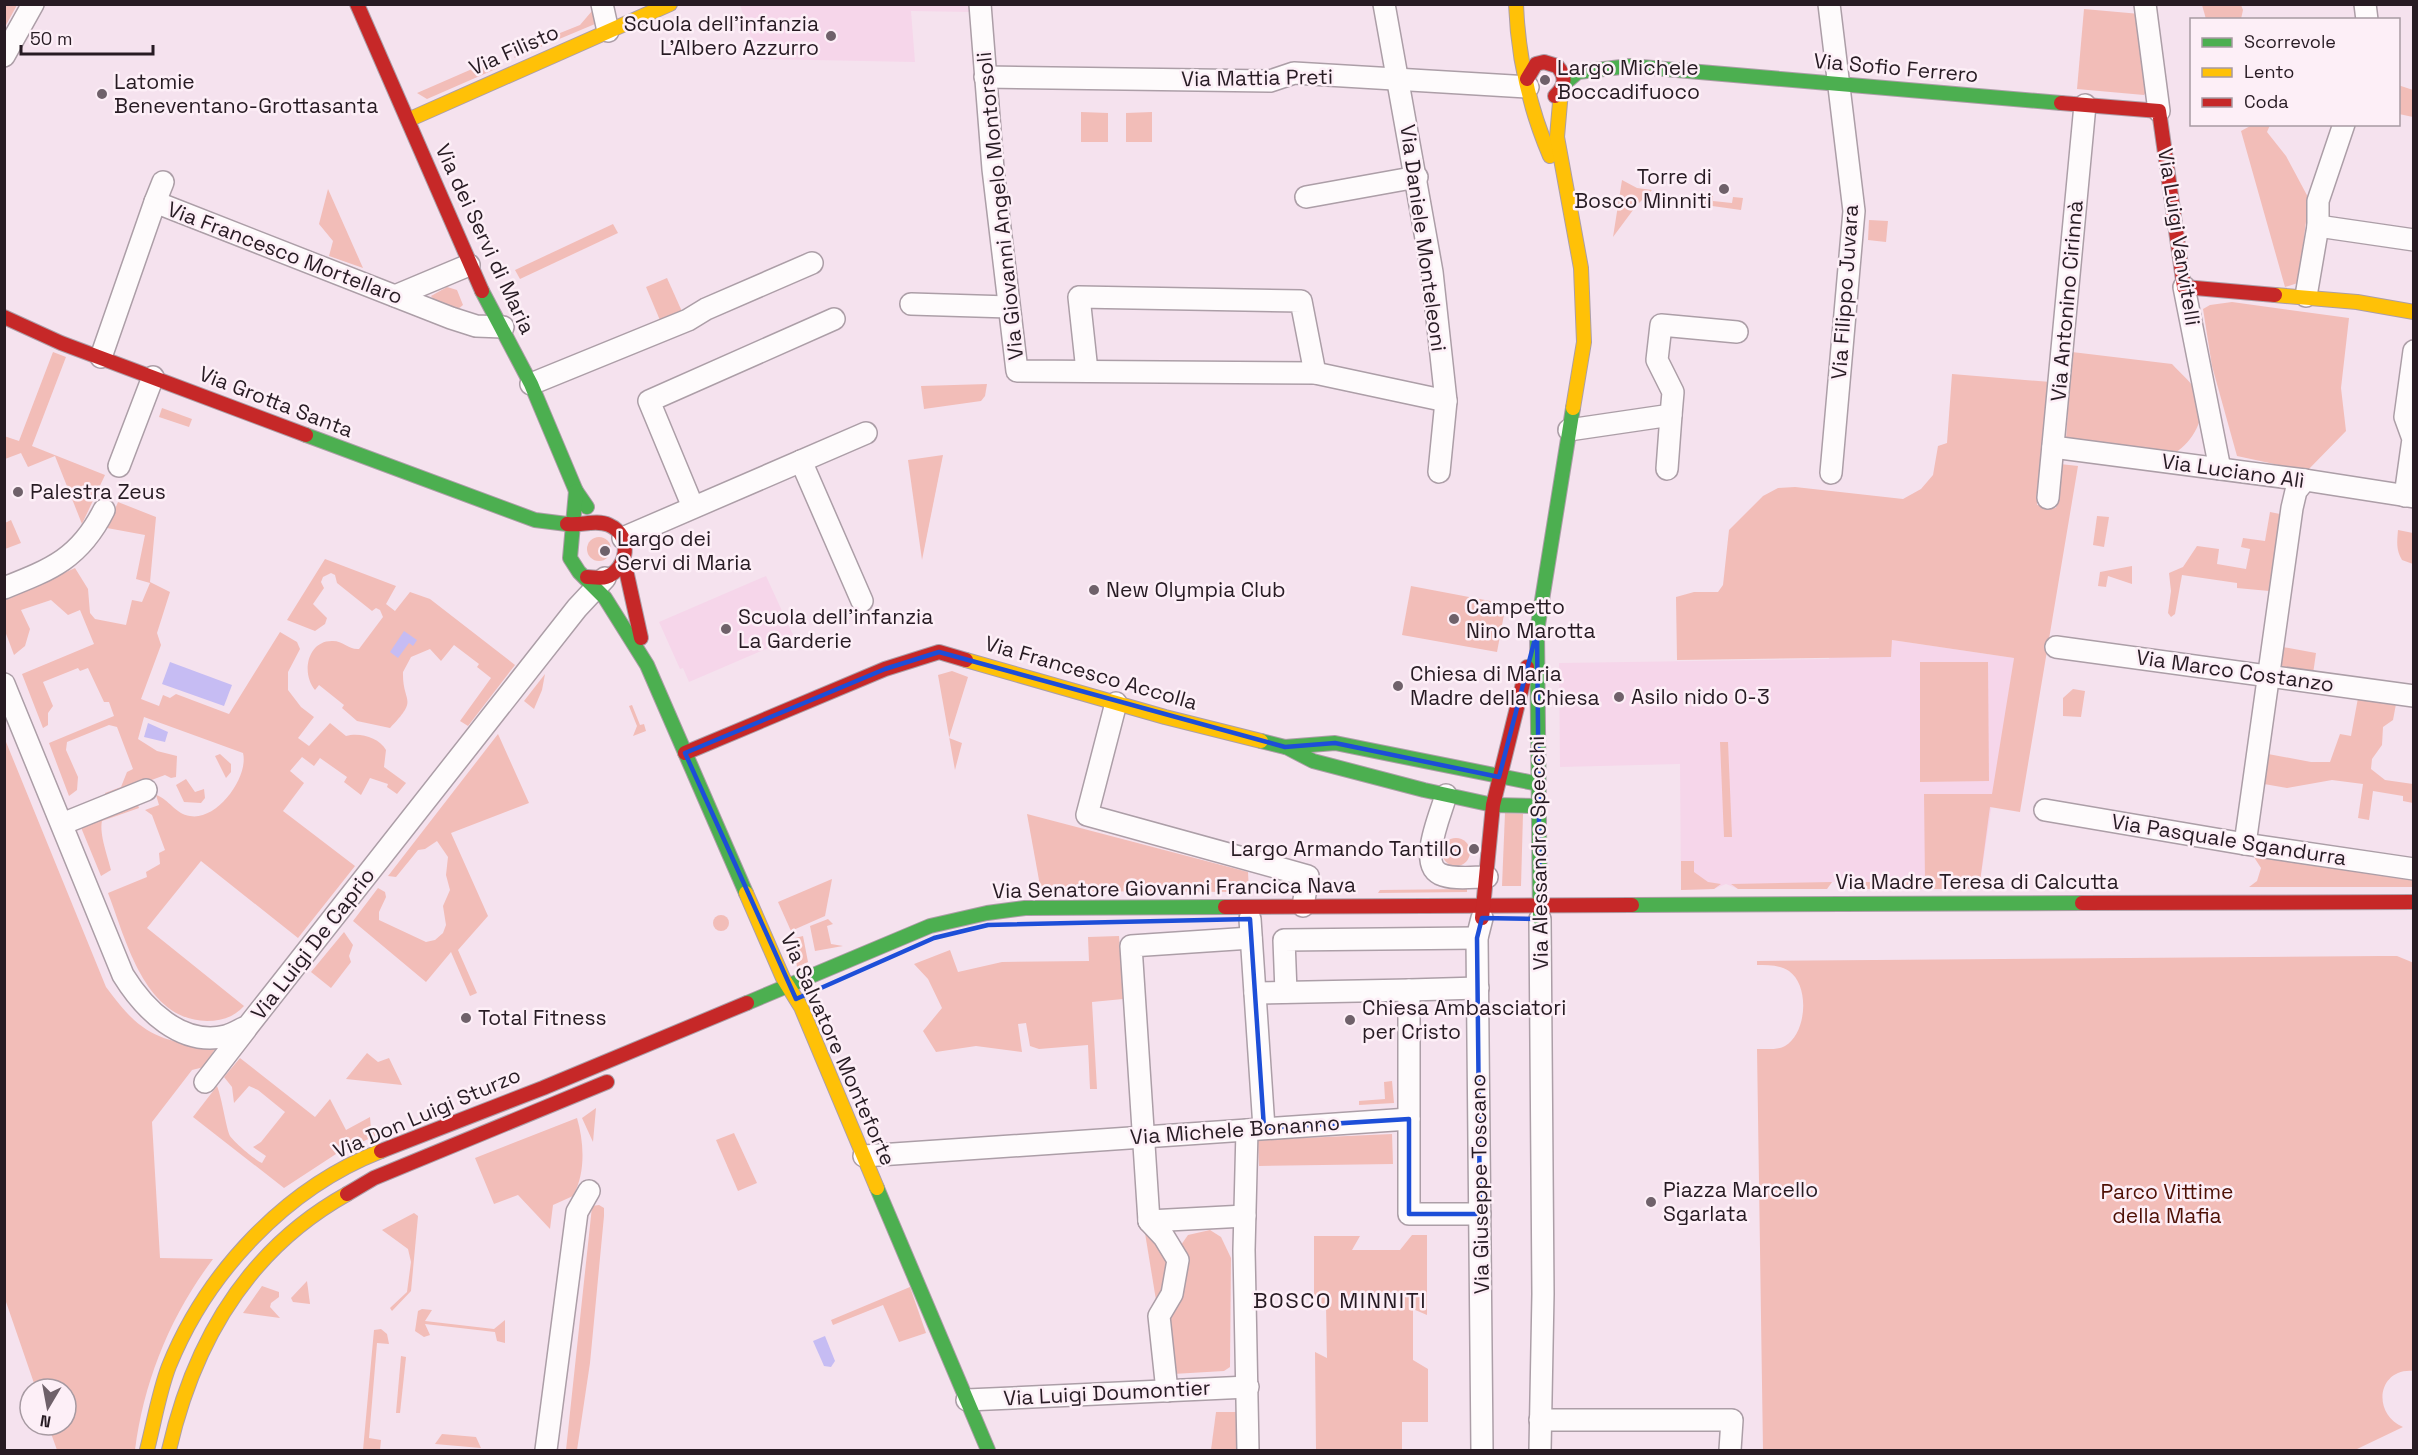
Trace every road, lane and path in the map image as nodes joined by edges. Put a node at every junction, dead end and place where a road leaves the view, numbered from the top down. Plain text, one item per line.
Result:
1 (33, 4) edge
2 (357, 4) edge
3 (602, 4) edge
4 (670, 4) edge
5 (980, 4) edge
6 (1384, 4) edge
7 (1517, 4) edge
8 (1830, 4) edge
9 (2145, 4) edge
10 (1530, 30) dead end
11 (608, 31) junction
12 (4, 56) edge
13 (1589, 56) dead end
14 (1630, 66) junction
15 (985, 77) junction
16 (1399, 79) junction
17 (1528, 85) junction
18 (1841, 85) junction
19 (1567, 88) junction
20 (2085, 105) junction
21 (2159, 111) junction
22 (408, 120) junction
23 (2343, 126) edge
24 (1572, 138) dead end
25 (1562, 171) junction
26 (1417, 177) junction
27 (163, 182) dead end
28 (1565, 188) junction
29 (1306, 198) dead end
30 (155, 202) junction
31 (2318, 226) junction
32 (2414, 240) edge
33 (812, 263) dead end
34 (470, 265) junction
35 (2184, 287) junction
36 (395, 296) junction
37 (2306, 296) junction
38 (911, 304) dead end
39 (1009, 307) junction
40 (2414, 312) edge
41 (4, 317) edge
42 (834, 319) dead end
43 (503, 327) junction
44 (1737, 332) dead end
45 (2414, 351) edge
46 (100, 357) junction
47 (1087, 371) junction
48 (1315, 373) junction
49 (153, 377) junction
50 (531, 384) junction
51 (1446, 401) junction
52 (1671, 415) junction
53 (1569, 430) junction
54 (866, 433) dead end
55 (2053, 447) junction
56 (801, 460) junction
57 (119, 466) dead end
58 (1666, 469) dead end
59 (2220, 469) junction
60 (1439, 472) dead end
61 (1831, 473) dead end
62 (2305, 480) junction
63 (576, 491) junction
64 (2409, 496) edge
65 (2048, 498) dead end
66 (693, 507) junction
67 (104, 510) dead end
68 (540, 521) junction
69 (604, 524) junction
70 (579, 528) junction
71 (623, 538) junction
72 (569, 550) junction
73 (624, 561) junction
74 (591, 579) junction
75 (4, 588) edge
76 (862, 601) dead end
77 (577, 608) junction
78 (612, 608) junction
79 (1537, 631) junction
80 (2056, 646) dead end
81 (647, 665) junction
82 (2269, 676) junction
83 (4, 684) edge
84 (2414, 696) edge
85 (1116, 703) junction
86 (1285, 747) junction
87 (685, 753) junction
88 (1499, 777) junction
89 (1539, 784) junction
90 (147, 790) dead end
91 (1446, 795) junction
92 (1493, 805) junction
93 (1539, 806) junction
94 (2045, 810) dead end
95 (62, 824) junction
96 (2245, 844) junction
97 (2414, 869) edge
98 (1487, 877) junction
99 (2414, 902) edge
100 (1303, 906) junction
101 (1540, 912) junction
102 (2414, 913) edge
103 (1481, 920) junction
104 (1251, 928) junction
105 (860, 971) dead end
106 (787, 986) junction
107 (1478, 988) junction
108 (1409, 990) junction
109 (1286, 992) junction
110 (1255, 993) junction
111 (248, 1026) junction
112 (622, 1075) dead end
113 (205, 1082) dead end
114 (1409, 1119) junction
115 (1256, 1129) junction
116 (1144, 1137) junction
117 (864, 1155) junction
118 (588, 1191) dead end
119 (1480, 1214) junction
120 (1245, 1216) junction
121 (1149, 1221) junction
122 (1248, 1387) junction
123 (1167, 1390) junction
124 (967, 1400) junction
125 (1540, 1420) junction
126 (1730, 1447) edge
127 (147, 1450) edge
128 (169, 1450) edge
129 (546, 1450) edge
130 (988, 1450) edge
131 (1248, 1450) edge
132 (1482, 1450) edge
133 (1540, 1450) edge

1 - 12 street
2 - 22 street, Via dei Servi di Maria
3 - 11 street
4 - 11 street, Via Filisto
5 - 15 street, Via Giovanni Angelo Montorsoli
6 - 16 street, Via Daniele Monteleoni
7 - 10 street
7 - 17 street
8 - 18 street, Via Filippo Juvara
9 - 21 street, Via Luigi Vanvitelli
11 - 22 street, Via Filisto
13 - 14 street
14 - 18 street, Via Sofio Ferrero
14 - 19 street
15 - 16 street, Via Mattia Preti
15 - 39 street, Via Giovanni Angelo Montorsoli
16 - 17 street, Via Mattia Preti
16 - 26 street, Via Daniele Monteleoni
17 - 19 street
17 - 19 street
17 - 28 street
18 - 20 street, Via Sofio Ferrero
18 - 61 street, Via Filippo Juvara
19 - 25 street, Via Alessandro Specchi
20 - 21 street, Via Sofio Ferrero
20 - 55 street, Via Antonino Cirinnà
21 - 35 street, Via Luigi Vanvitelli
22 - 34 street, Via dei Servi di Maria
23 - 31 street
24 - 25 street
25 - 28 street, Via Alessandro Specchi
26 - 29 street
26 - 51 street, Via Daniele Monteleoni
27 - 30 street
28 - 53 street, Via Alessandro Specchi
30 - 36 street, Via Francesco Mortellaro
30 - 46 street, Via Francesco Mortellaro
31 - 32 street
31 - 37 street
33 - 50 street
34 - 36 street
34 - 43 street, Via dei Servi di Maria
35 - 37 street
35 - 59 street, Via Luigi Vanvitelli
36 - 43 street, Via Francesco Mortellaro
37 - 40 street
38 - 39 street
39 - 47 street, Via Giovanni Angelo Montorsoli
41 - 46 street, Via Grotta Santa
42 - 66 street
43 - 50 street, Via dei Servi di Maria
44 - 52 street
45 - 64 street
46 - 49 street, Via Grotta Santa
47 - 48 street, Via Giovanni Angelo Montorsoli
47 - 48 street
48 - 51 street, Via Giovanni Angelo Montorsoli
49 - 57 street
49 - 68 street, Via Grotta Santa
50 - 63 street, Via dei Servi di Maria
51 - 60 street, Via Daniele Monteleoni
52 - 53 street
52 - 58 street
53 - 79 street, Via Alessandro Specchi
54 - 56 street
55 - 59 street, Via Luciano Alì
55 - 65 street, Via Antonino Cirinnà
56 - 66 street
56 - 76 street
59 - 62 street, Via Luciano Alì
62 - 64 street, Via Luciano Alì
62 - 82 street
63 - 68 street
63 - 69 street
63 - 70 street
66 - 71 street
67 - 75 street
68 - 70 street
68 - 72 street
69 - 70 street
69 - 71 street
70 - 72 street
71 - 73 street
72 - 74 street
73 - 74 street
73 - 81 street
74 - 77 street, Via Luigi De Caprio
74 - 78 street
77 - 78 street
77 - 111 street, Via Luigi De Caprio
78 - 81 street
79 - 88 street
79 - 89 street, Via Alessandro Specchi
80 - 82 street, Via Marco Costanzo
81 - 87 street, Via Salvatore Monteforte
82 - 84 street, Via Marco Costanzo
82 - 96 street
83 - 95 street, Via Luigi De Caprio
85 - 86 street, Via Francesco Accolla
85 - 87 street, Via Francesco Accolla
85 - 100 street
86 - 88 street, Via Francesco Accolla
86 - 91 street
87 - 106 street, Via Salvatore Monteforte
88 - 89 street, Via Francesco Accolla
88 - 92 street
89 - 93 street, Via Alessandro Specchi
90 - 95 street
91 - 92 street
91 - 98 street
92 - 93 street
92 - 98 street
93 - 101 street, Via Alessandro Specchi
94 - 96 street, Via Pasquale Sgandurra
95 - 111 street, Via Luigi De Caprio
96 - 97 street, Via Pasquale Sgandurra
98 - 103 street
99 - 101 street, Via Madre Teresa di Calcutta
100 - 103 street, Via Senatore Giovanni Francica Nava
100 - 106 street, Via Senatore Giovanni Francica Nava
101 - 102 street, Via Madre Teresa di Calcutta
101 - 103 street, Via Senatore Giovanni Francica Nava
101 - 125 street, Via Alessandro Specchi
103 - 104 street, Via Senatore Giovanni Francica Nava
103 - 107 street, Via Giuseppe Toscano
103 - 109 street
104 - 105 street, Via Senatore Giovanni Francica Nava
104 - 110 street
104 - 116 street
106 - 117 street, Via Salvatore Monteforte
106 - 127 street, Via Don Luigi Sturzo
107 - 108 street
107 - 119 street, Via Giuseppe Toscano
108 - 109 street
108 - 114 street
109 - 110 street
110 - 115 street
111 - 113 street
112 - 128 street, Via Don Luigi Sturzo
114 - 115 street, Via Michele Bonanno
114 - 119 street
115 - 116 street, Via Michele Bonanno
115 - 120 street
116 - 117 street, Via Michele Bonanno
116 - 121 street
117 - 124 street, Via Salvatore Monteforte
118 - 129 street
119 - 132 street, Via Giuseppe Toscano
120 - 121 street
120 - 122 street
121 - 123 street
122 - 123 street, Via Luigi Doumontier
122 - 131 street
123 - 124 street, Via Luigi Doumontier
124 - 130 street, Via Salvatore Monteforte
125 - 126 street
125 - 133 street, Via Alessandro Specchi

